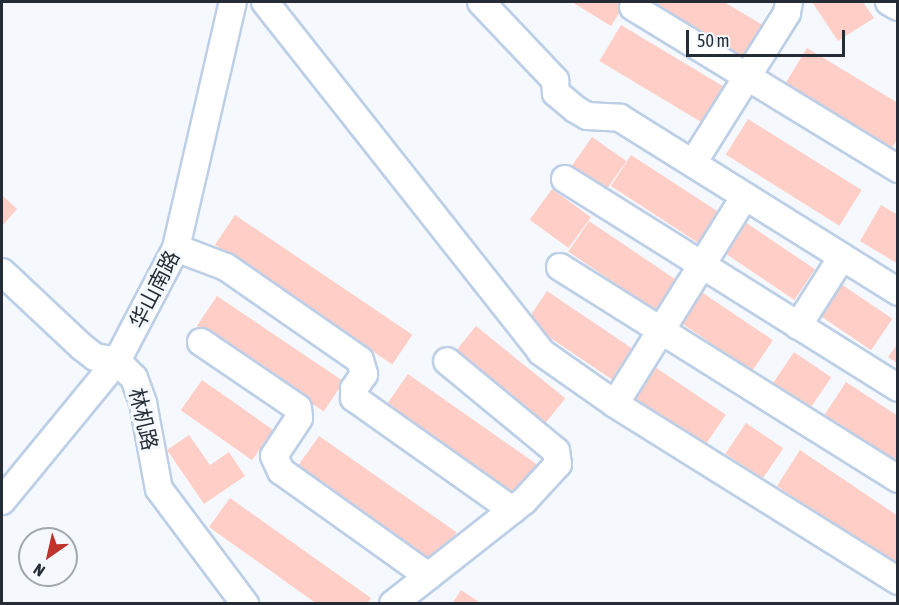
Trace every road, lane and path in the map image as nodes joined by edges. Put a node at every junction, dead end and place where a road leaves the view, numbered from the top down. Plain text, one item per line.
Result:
1 (232, 2) edge
2 (265, 2) edge
3 (480, 2) edge
4 (789, 2) edge
5 (889, 2) edge
6 (633, 7) dead end
7 (897, 7) edge
8 (746, 76) junction
9 (693, 163) junction
10 (897, 169) edge
11 (565, 179) dead end
12 (745, 196) junction
13 (176, 248) junction
14 (842, 256) junction
15 (702, 266) junction
16 (560, 267) dead end
17 (2, 272) edge
18 (897, 292) edge
19 (798, 326) junction
20 (661, 331) junction
21 (201, 342) dead end
22 (117, 361) junction
23 (447, 361) dead end
24 (897, 388) edge
25 (615, 404) junction
26 (897, 479) edge
27 (5, 490) edge
28 (512, 510) junction
29 (428, 576) junction
30 (897, 580) edge
31 (245, 603) edge
32 (393, 603) edge

1 - 13 street, 华山南路
2 - 25 street
3 - 9 street
4 - 8 street
5 - 7 street
6 - 8 street
8 - 9 street
8 - 10 street
9 - 12 street
11 - 15 street
12 - 14 street
12 - 15 street
13 - 22 street, 华山南路
13 - 28 street
14 - 18 street
14 - 19 street
15 - 19 street
15 - 20 street
16 - 20 street
17 - 22 street, 林机路
19 - 24 street
20 - 25 street
20 - 26 street
21 - 29 street
22 - 27 street, 华山南路
22 - 31 street, 林机路
23 - 28 street
25 - 30 street
28 - 29 street
29 - 32 street

